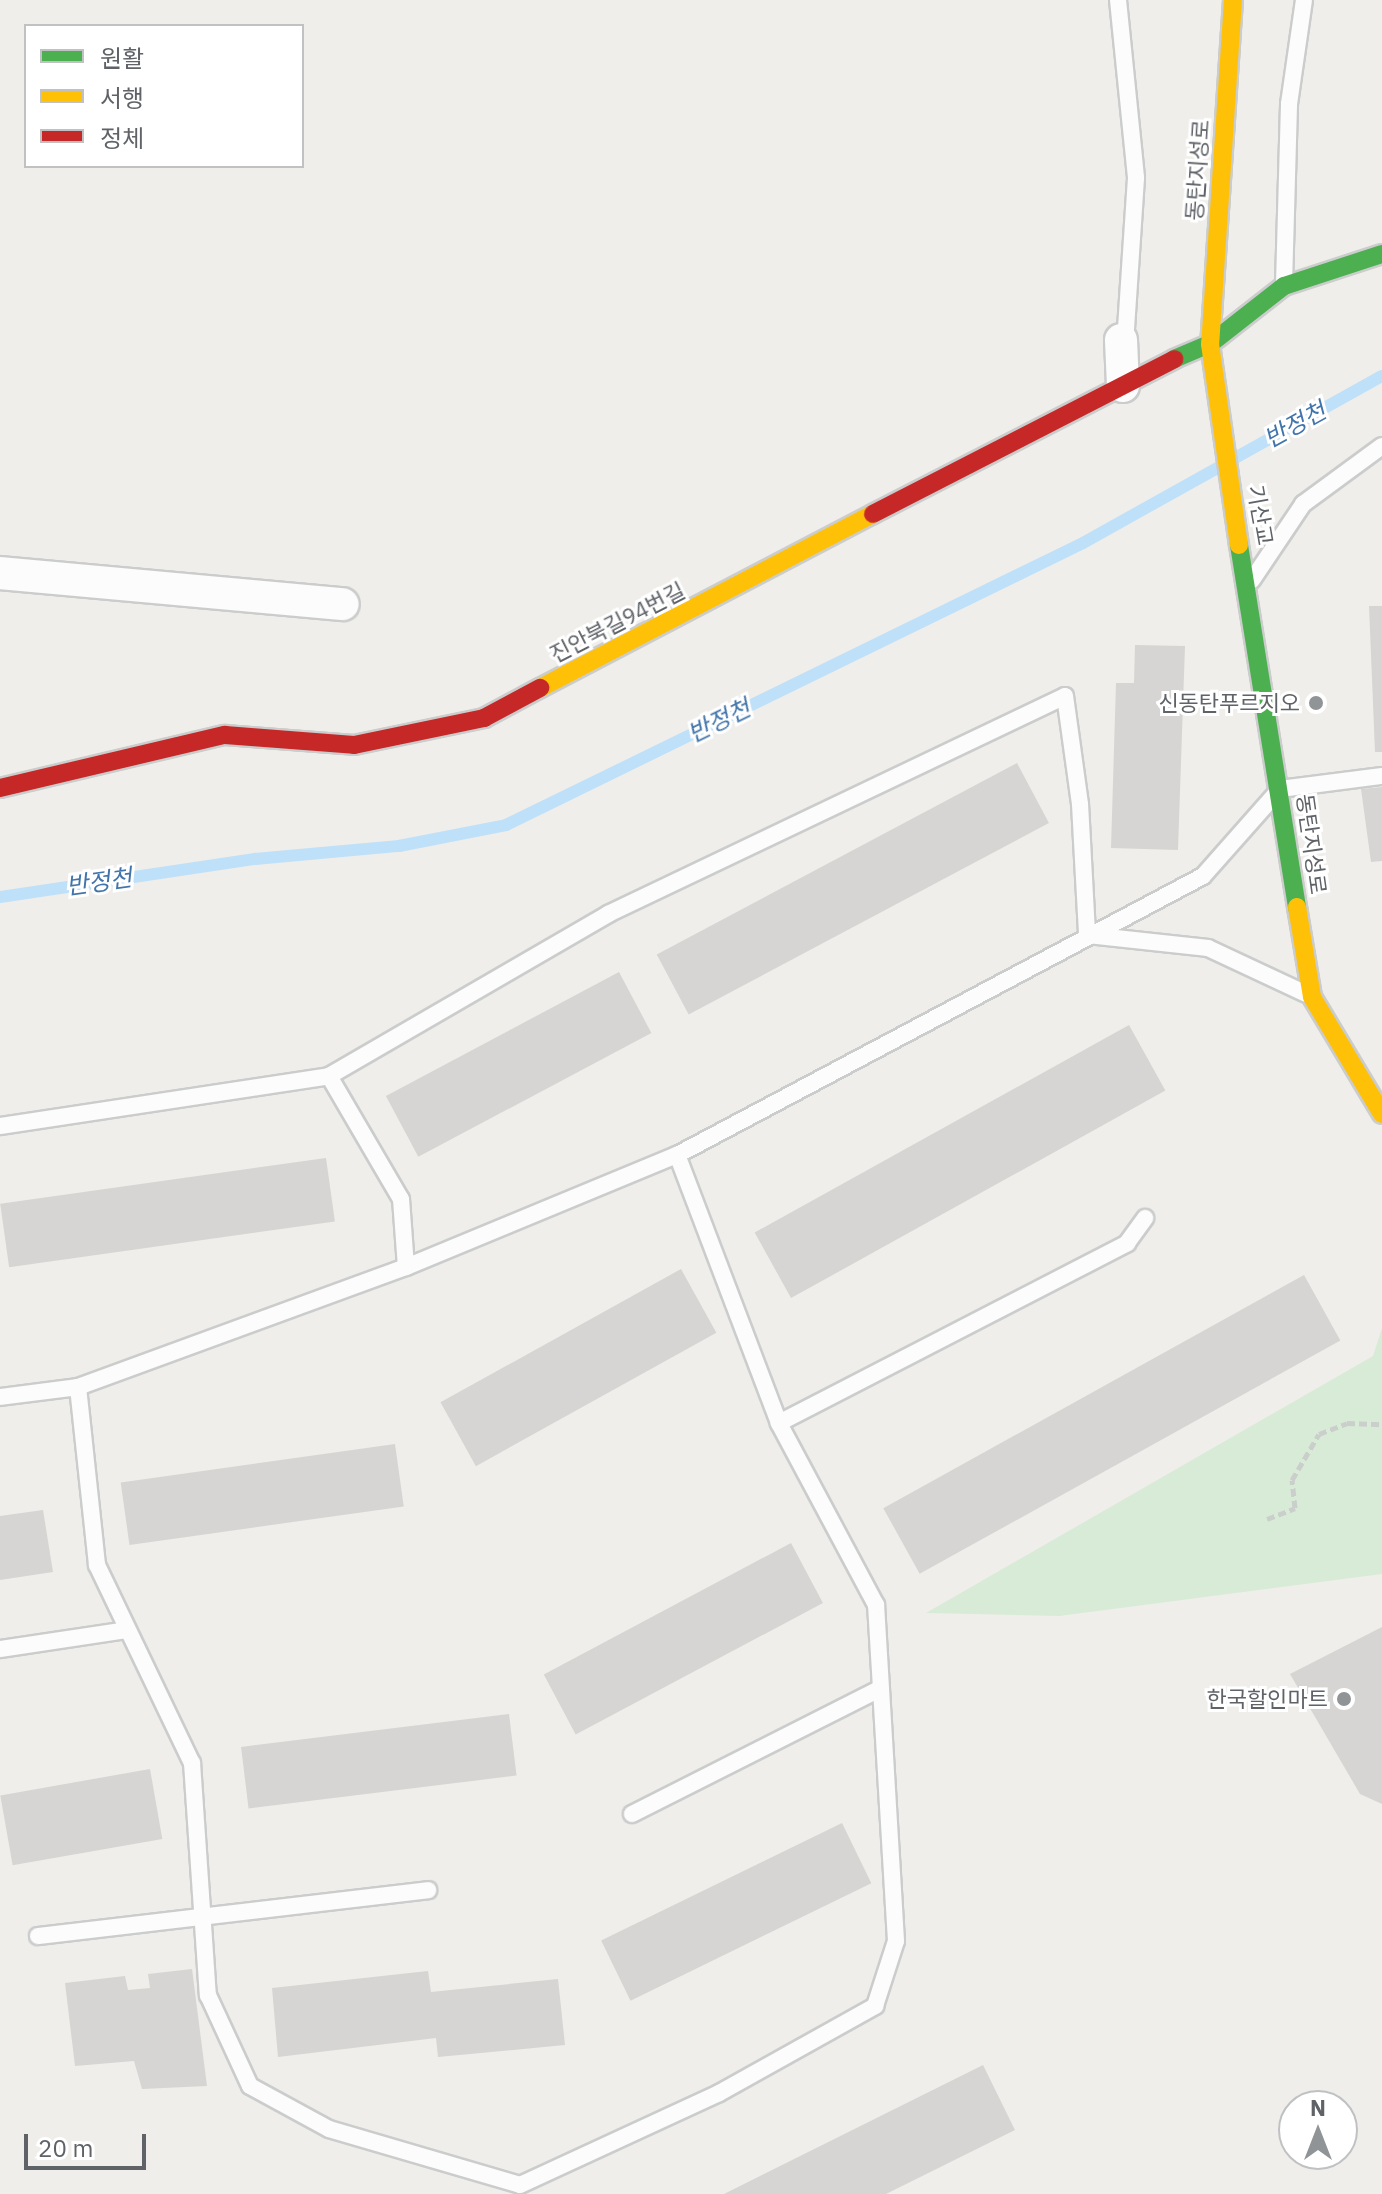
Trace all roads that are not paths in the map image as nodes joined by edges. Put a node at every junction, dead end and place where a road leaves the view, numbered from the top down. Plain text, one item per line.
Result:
1 (1118, 0) edge
2 (1233, 0) edge
3 (1304, 0) edge
4 (1382, 254) edge
5 (1284, 286) junction
6 (1121, 340) junction
7 (1210, 344) junction
8 (1158, 365) junction
9 (1213, 382) joint
10 (1123, 386) junction
11 (1382, 446) edge
12 (1245, 562) joint
13 (0, 573) edge
14 (1249, 584) junction
15 (343, 604) dead end
16 (1382, 776) edge
17 (0, 788) edge
18 (1280, 789) junction
19 (1087, 935) junction
20 (1312, 997) junction
21 (329, 1076) junction
22 (1382, 1114) edge
23 (0, 1126) edge
24 (677, 1155) junction
25 (1145, 1218) dead end
26 (406, 1267) junction
27 (78, 1387) junction
28 (0, 1397) edge
29 (779, 1423) junction
30 (127, 1630) junction
31 (0, 1649) edge
32 (879, 1689) junction
33 (632, 1814) dead end
34 (428, 1890) dead end
35 (202, 1915) junction
36 (38, 1936) dead end
37 (520, 2190) edge

1 - 6 lane
2 - 7 street, 동탄지성로
3 - 5 lane
4 - 5 street
5 - 7 street
6 - 8 lane
6 - 10 street
7 - 8 street, 진안북길94번길
7 - 9 street, 동탄지성로
8 - 10 street, 진안북길94번길
9 - 12 street, 기산교
10 - 17 street, 진안북길94번길
11 - 14 lane
12 - 14 street, 동탄지성로
13 - 15 street
14 - 18 street, 동탄지성로
16 - 18 lane
18 - 19 lane
18 - 20 street, 동탄지성로
19 - 20 lane
19 - 21 lane
19 - 24 lane
20 - 22 street, 동탄지성로
21 - 23 lane
21 - 26 lane
24 - 26 lane
24 - 29 lane
25 - 29 lane
26 - 27 lane
27 - 28 lane
27 - 30 lane
29 - 32 lane
30 - 31 lane
30 - 35 lane
32 - 33 lane
32 - 37 lane
34 - 35 lane
35 - 36 lane
35 - 37 lane

